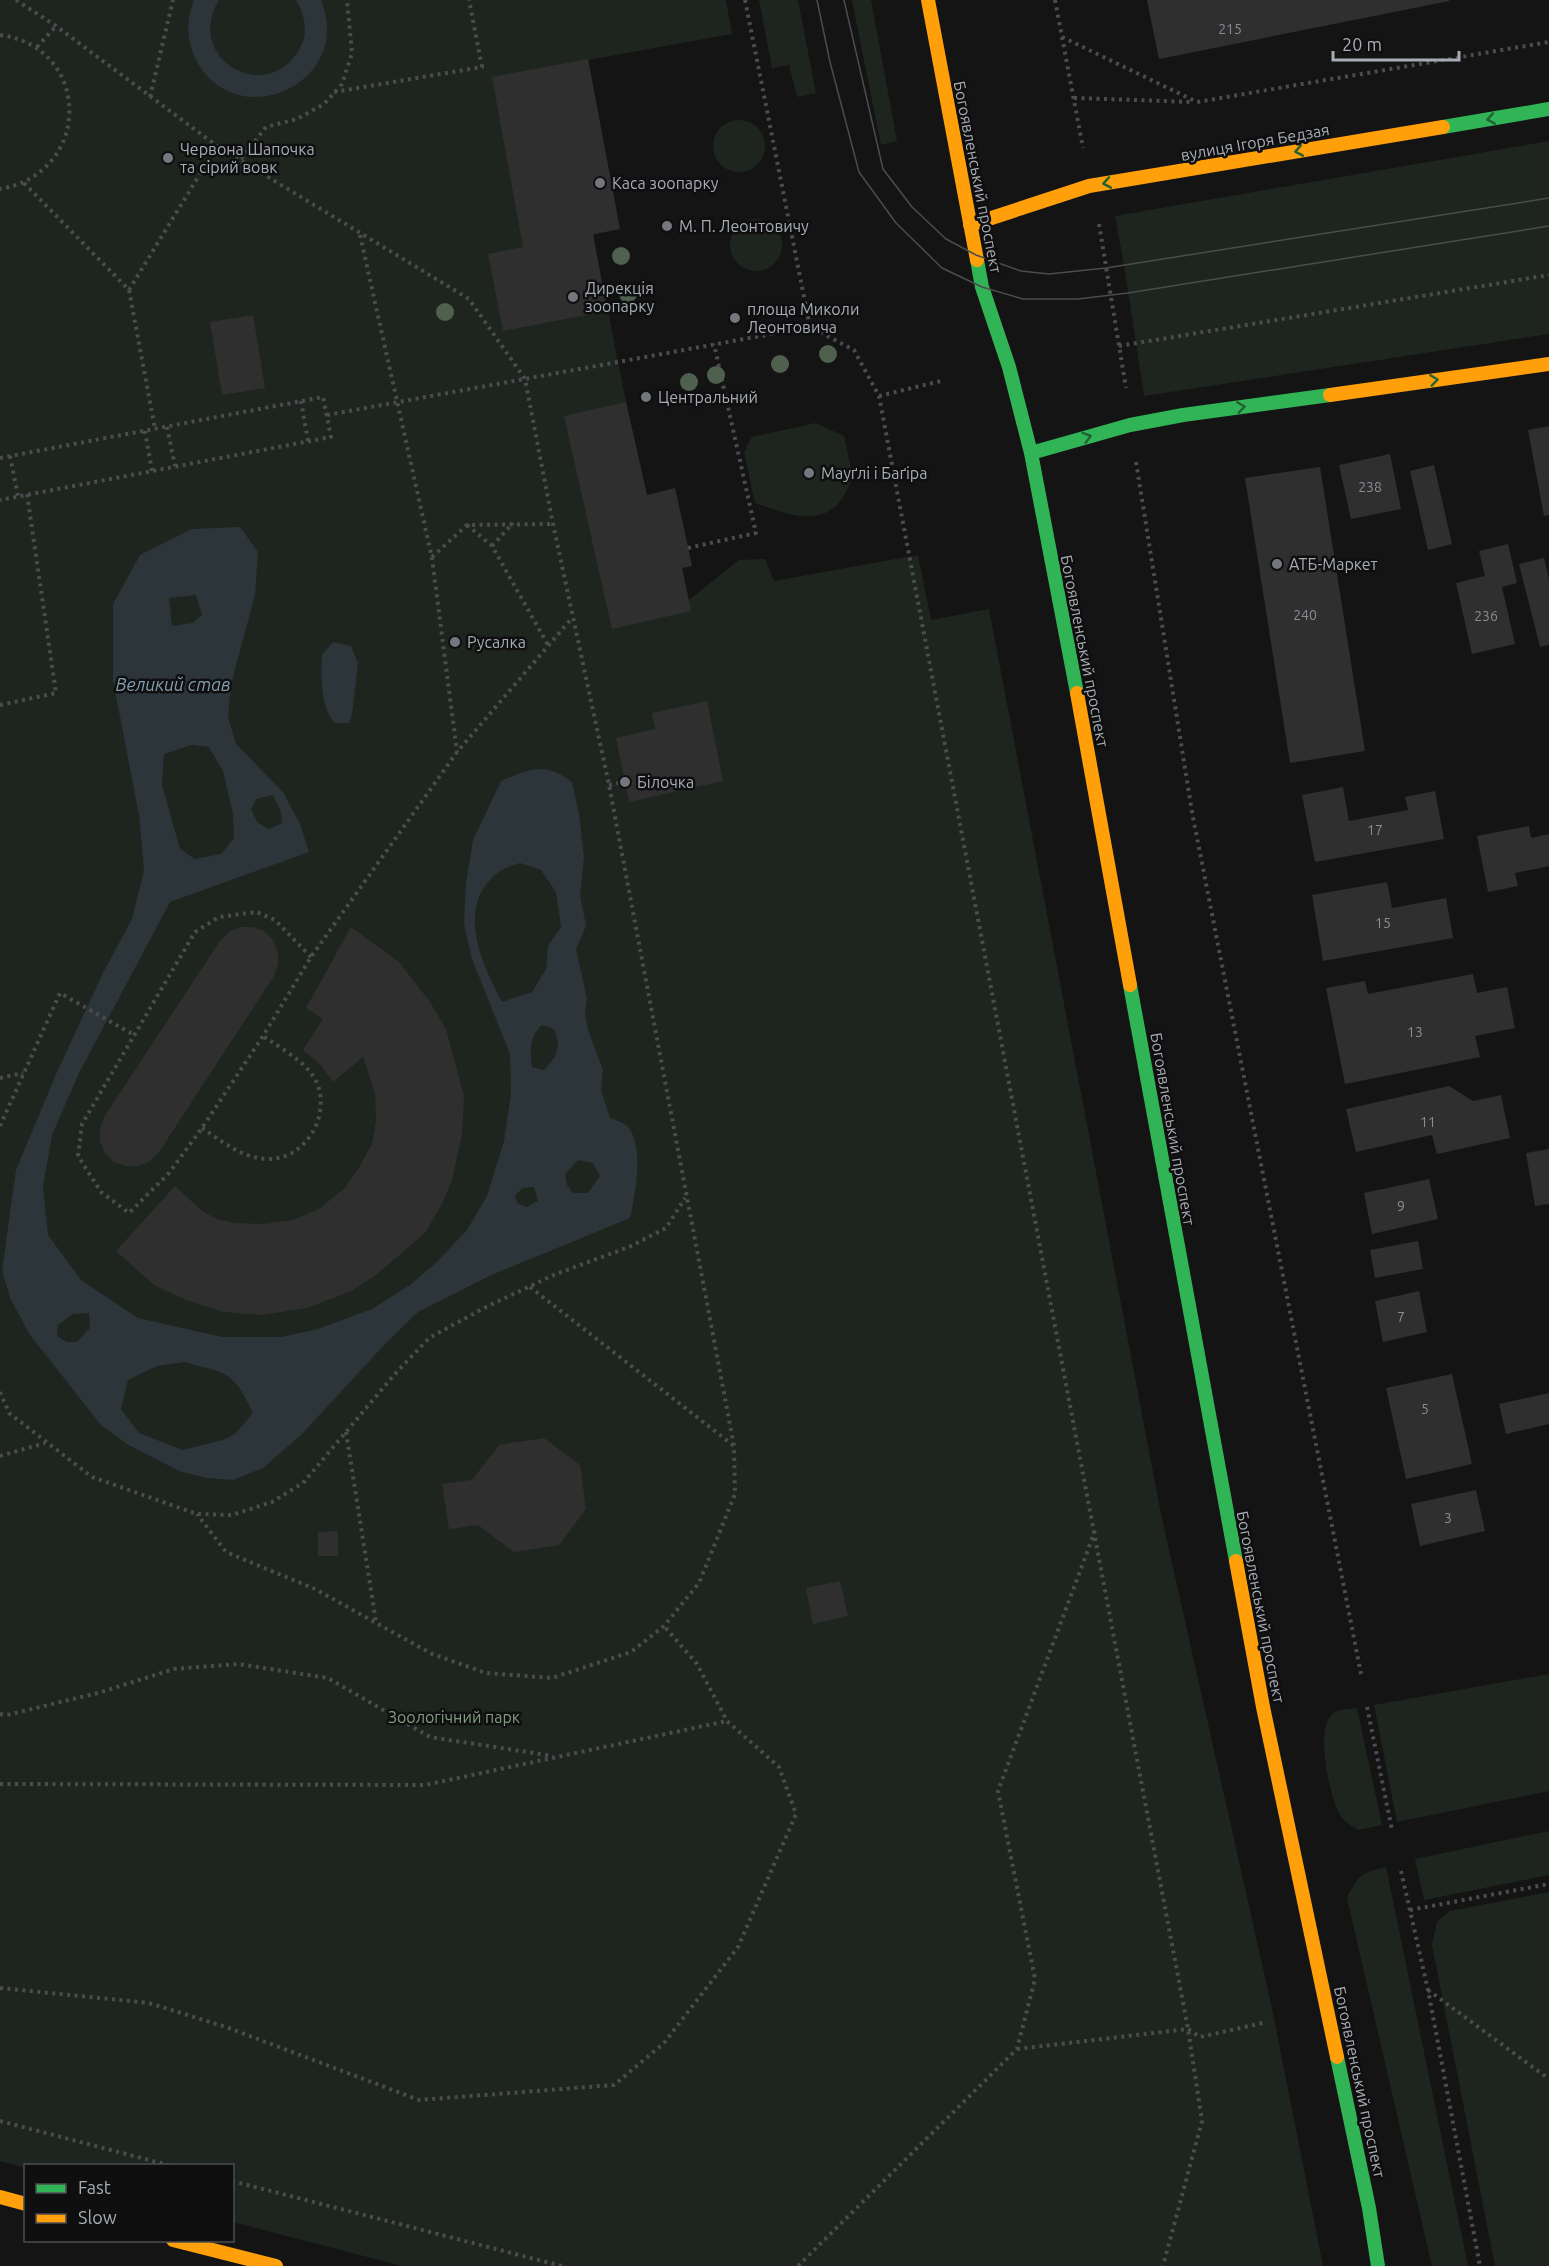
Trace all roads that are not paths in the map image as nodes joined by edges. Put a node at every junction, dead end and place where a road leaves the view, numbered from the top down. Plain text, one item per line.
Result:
1 (928, 0) edge
2 (1549, 109) edge
3 (970, 225) junction
4 (1549, 364) edge
5 (1031, 453) junction
6 (0, 2197) edge
7 (24, 2203) edge
8 (177, 2242) edge
9 (276, 2266) edge
10 (1378, 2266) edge

1 - 3 main road, Богоявленський проспект
2 -> 3 main road, вулиця Ігоря Бедзая
3 - 5 main road, Богоявленський проспект
5 -> 4 main road
5 - 10 main road, Богоявленський проспект
6 - 7 main road
8 - 9 main road

